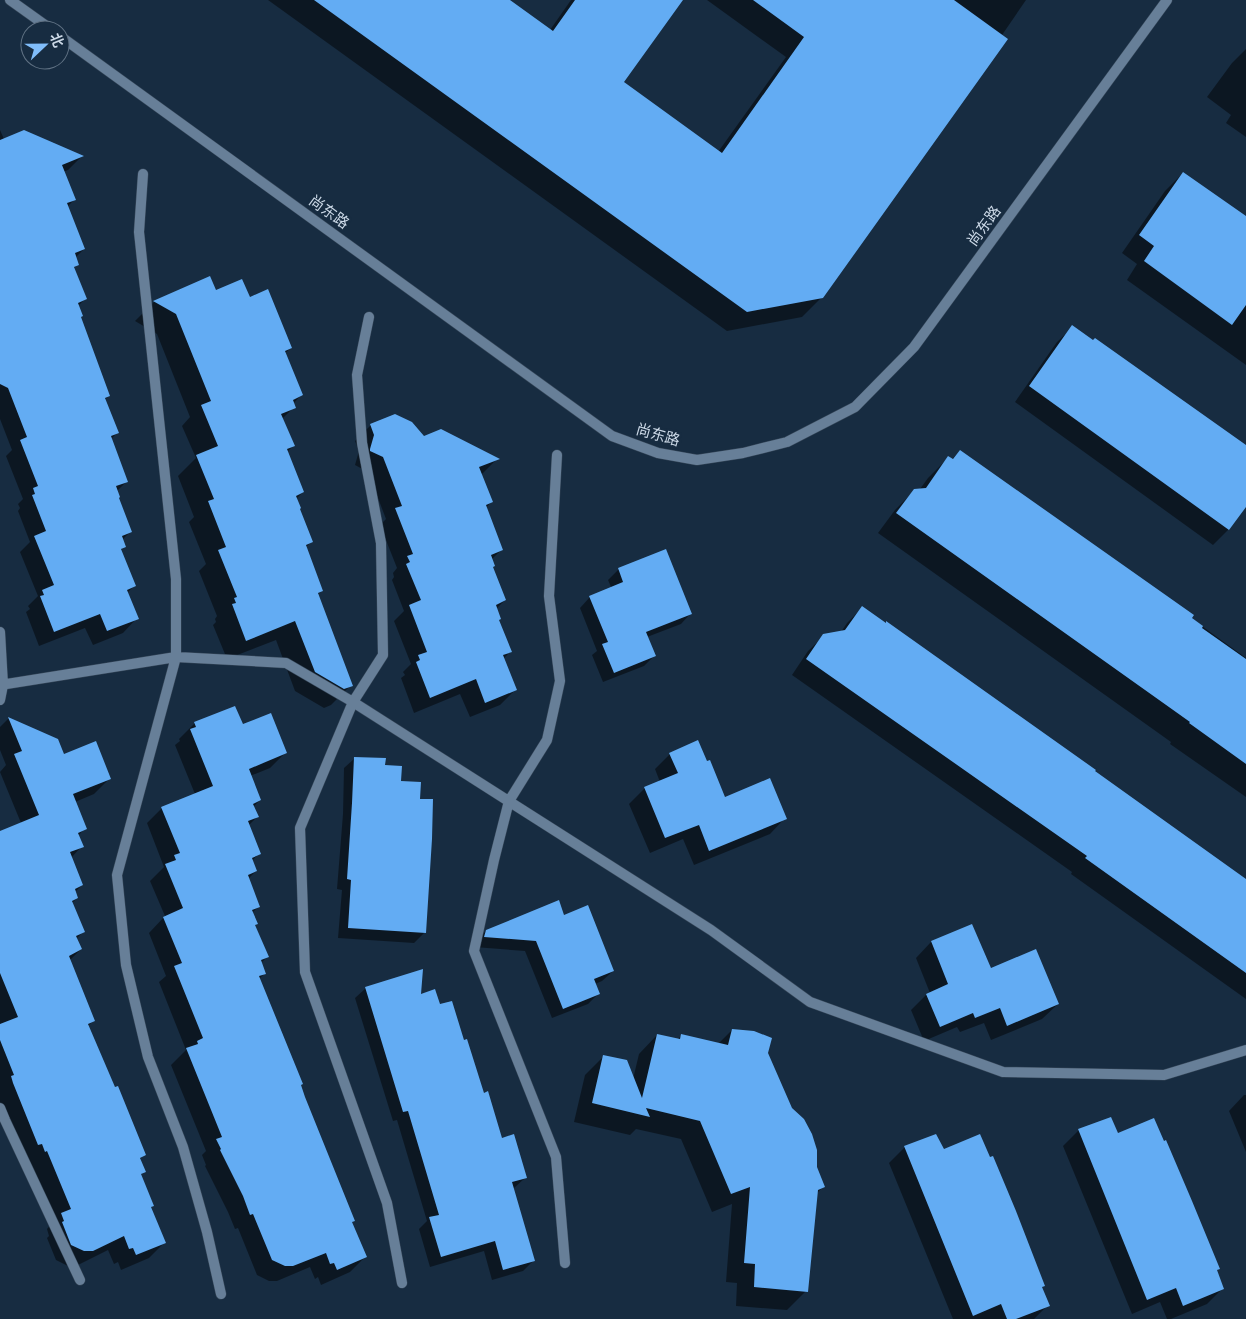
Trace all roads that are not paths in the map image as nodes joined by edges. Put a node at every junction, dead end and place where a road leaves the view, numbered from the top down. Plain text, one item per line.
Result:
1 (10, 0) edge
2 (1167, 0) edge
3 (38, 20) edge
4 (70, 43) edge
5 (143, 174) dead end
6 (369, 317) dead end
7 (557, 456) dead end
8 (0, 632) edge
9 (176, 657) junction
10 (2, 685) edge
11 (0, 700) edge
12 (353, 702) junction
13 (509, 801) junction
14 (1246, 1050) edge
15 (0, 1108) edge
16 (564, 1263) dead end
17 (80, 1280) dead end
18 (402, 1283) dead end
19 (221, 1294) dead end

1 - 3 street
2 - 4 street, 尚东路
5 - 9 street
6 - 12 street
7 - 13 street
8 - 10 street
9 - 10 street
9 - 12 street
9 - 19 street
10 - 11 street
12 - 13 street
12 - 18 street
13 - 14 street
13 - 16 street
15 - 17 street

